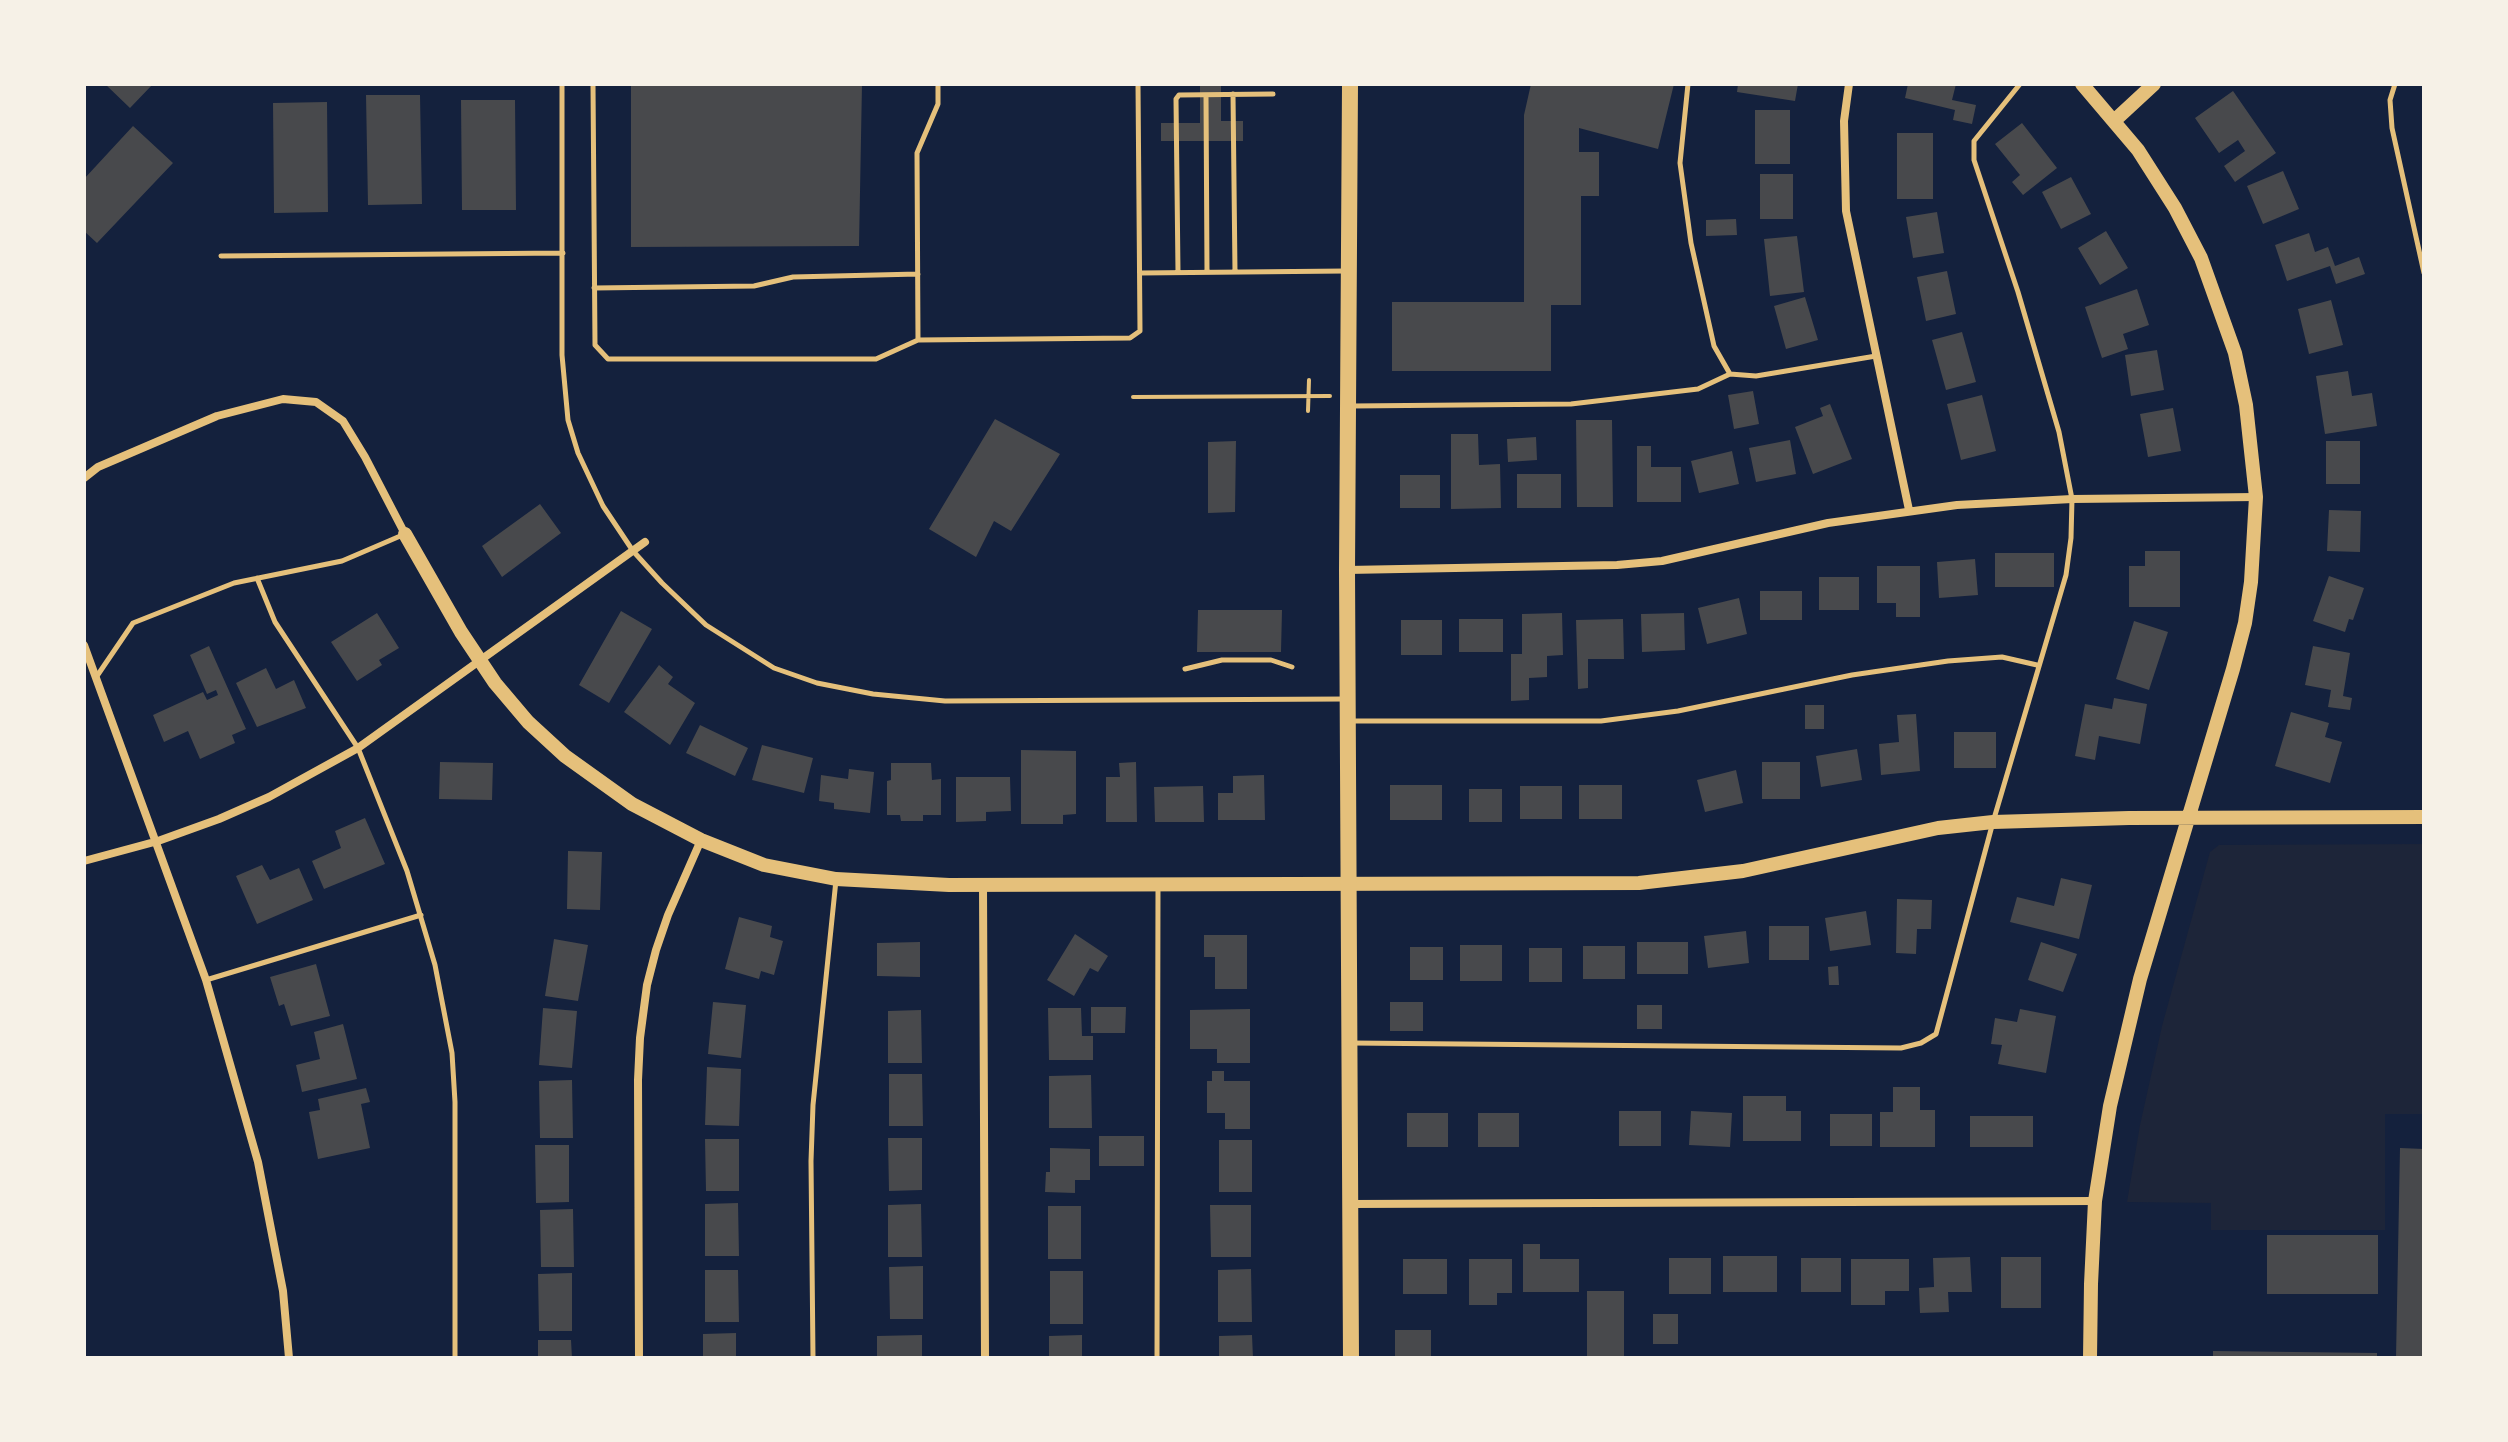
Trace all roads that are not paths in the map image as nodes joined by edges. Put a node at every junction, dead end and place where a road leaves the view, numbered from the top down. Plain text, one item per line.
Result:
1 (562, 84) edge
2 (593, 84) edge
3 (938, 84) edge
4 (1138, 84) edge
5 (1350, 84) edge
6 (1688, 84) edge
7 (1849, 84) edge
8 (2020, 84) edge
9 (2082, 84) edge
10 (2154, 84) edge
11 (2395, 84) edge
12 (1233, 94) junction
13 (1273, 94) dead end
14 (1206, 95) junction
15 (2114, 121) junction
16 (563, 253) junction
17 (221, 256) dead end
18 (1350, 271) junction
19 (1178, 272) junction
20 (1207, 272) junction
21 (1235, 272) junction
22 (1140, 273) junction
23 (2424, 273) edge
24 (918, 274) junction
25 (594, 288) junction
26 (918, 340) junction
27 (1876, 356) junction
28 (1730, 374) junction
29 (1348, 401) junction
30 (84, 478) edge
31 (2256, 497) junction
32 (2072, 499) junction
33 (1909, 510) junction
34 (405, 534) junction
35 (645, 542) dead end
36 (633, 551) junction
37 (1347, 570) junction
38 (257, 578) junction
39 (84, 645) edge
40 (480, 662) junction
41 (2037, 665) junction
42 (1292, 667) dead end
43 (1185, 669) dead end
44 (97, 676) junction
45 (1347, 699) junction
46 (1348, 721) junction
47 (358, 748) junction
48 (2424, 817) edge
49 (2188, 818) junction
50 (1993, 822) junction
51 (701, 840) junction
52 (158, 841) junction
53 (84, 861) edge
54 (836, 879) junction
55 (983, 885) junction
56 (1158, 885) junction
57 (1349, 885) junction
58 (421, 915) junction
59 (206, 980) junction
60 (1350, 1043) junction
61 (2095, 1201) junction
62 (1351, 1204) junction
63 (289, 1358) edge
64 (455, 1358) edge
65 (639, 1358) edge
66 (813, 1358) edge
67 (985, 1358) edge
68 (1157, 1358) edge
69 (1351, 1358) edge
70 (2090, 1358) edge

1 - 16 lane
2 - 25 lane
3 - 24 lane
4 - 22 lane
5 - 18 main road
6 - 28 lane
7 - 27 street
8 - 32 lane
9 - 15 street
10 - 15 street
11 - 23 lane
12 - 13 lane
12 - 14 lane
12 - 21 lane
14 - 19 lane
14 - 20 lane
15 - 31 street
16 - 17 lane
16 - 36 lane
18 - 21 lane
18 - 29 main road
19 - 20 lane
19 - 22 lane
20 - 21 lane
22 - 26 lane
24 - 25 lane
24 - 26 lane
25 - 26 lane
27 - 28 lane
27 - 33 street
28 - 29 lane
29 - 37 main road
30 - 34 street
31 - 32 street
31 - 49 street
32 - 33 street
32 - 41 lane
33 - 37 street
34 - 38 lane
34 - 40 street
35 - 36 street
36 - 40 street
36 - 45 lane
37 - 45 main road
38 - 44 lane
38 - 47 lane
39 - 44 street
40 - 47 street
40 - 51 street
41 - 46 lane
41 - 50 lane
42 - 43 lane
44 - 52 street
45 - 46 main road
46 - 57 main road
47 - 52 street
47 - 58 lane
48 - 49 street
49 - 50 street
49 - 61 street
50 - 57 street
50 - 60 lane
51 - 54 street
51 - 65 street
52 - 53 street
52 - 59 street
54 - 55 street
54 - 66 lane
55 - 56 street
55 - 67 street
56 - 57 street
56 - 68 lane
57 - 60 main road
58 - 59 lane
58 - 64 lane
59 - 63 street
60 - 62 main road
61 - 62 street
61 - 70 street
62 - 69 main road

